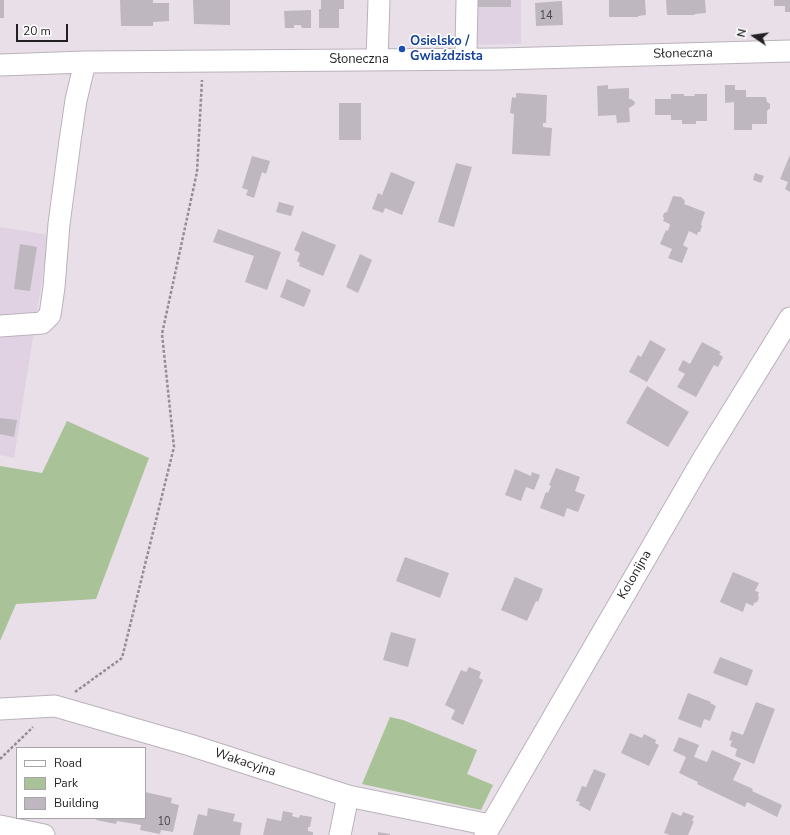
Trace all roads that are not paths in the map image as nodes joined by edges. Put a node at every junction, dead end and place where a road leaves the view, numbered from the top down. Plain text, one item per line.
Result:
1 (379, 0) edge
2 (467, 0) edge
3 (790, 51) edge
4 (468, 59) junction
5 (377, 60) junction
6 (86, 62) junction
7 (0, 65) edge
8 (790, 318) edge
9 (0, 326) edge
10 (0, 709) edge
11 (348, 796) junction
12 (0, 826) edge
13 (488, 830) edge
14 (44, 835) edge
15 (340, 835) edge

1 - 5 street
2 - 4 street
3 - 4 street, Słoneczna
4 - 5 street, Słoneczna
5 - 6 street, Słoneczna
6 - 7 street, Słoneczna
6 - 9 street
8 - 13 street, Kolonijna
10 - 11 street, Wakacyjna
11 - 13 street, Wakacyjna
11 - 15 street
12 - 14 street

